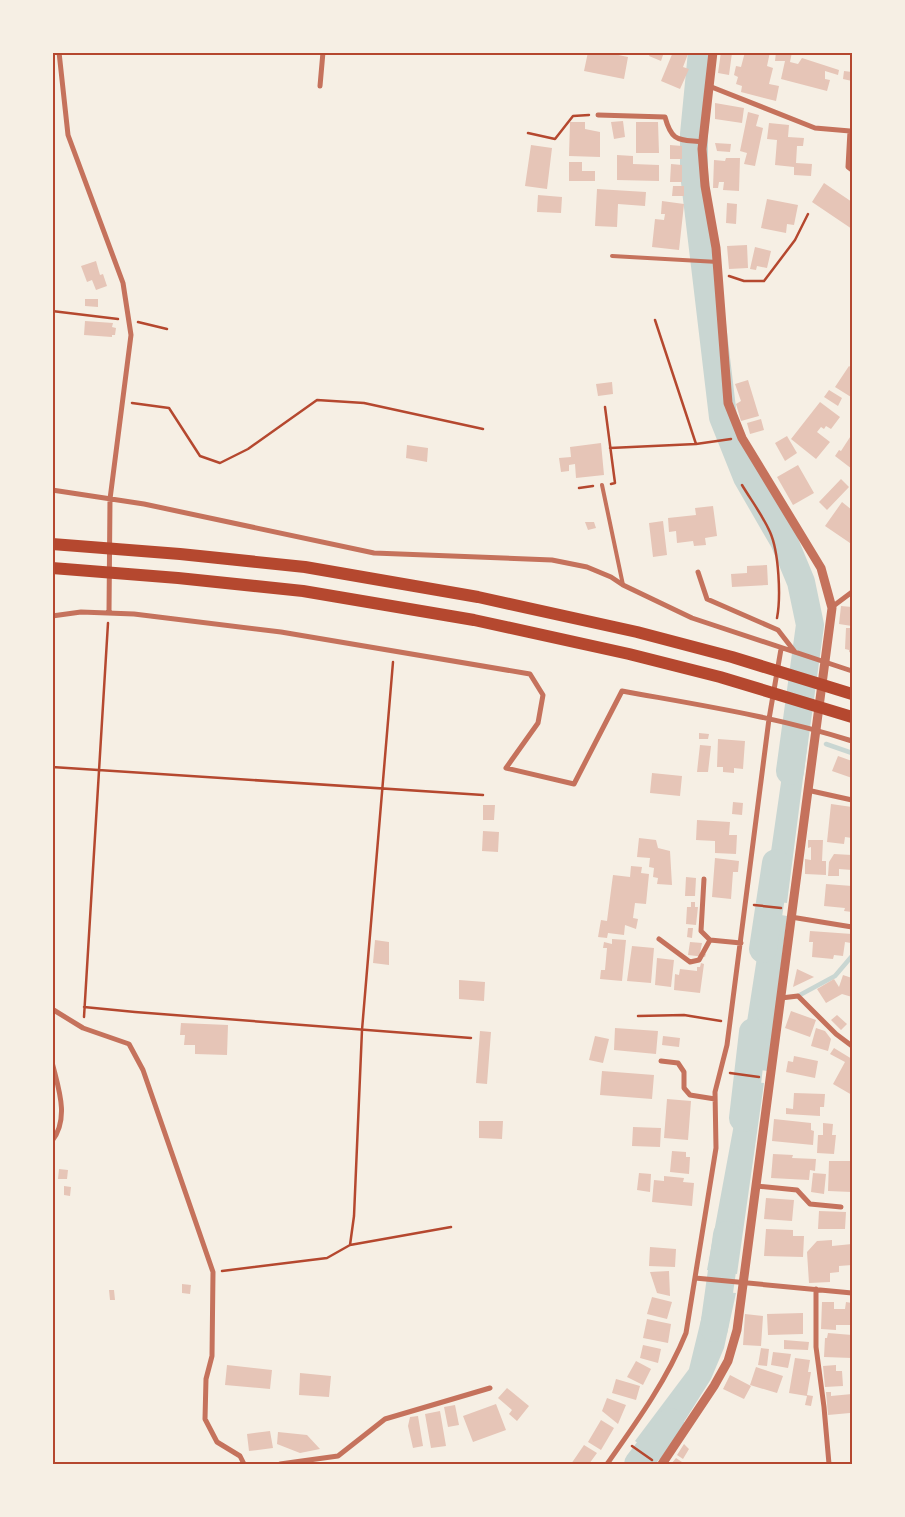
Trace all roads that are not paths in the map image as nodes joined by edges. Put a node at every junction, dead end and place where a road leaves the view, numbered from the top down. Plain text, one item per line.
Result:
1 (59, 52) edge
2 (323, 52) edge
3 (713, 52) edge
4 (320, 86) dead end
5 (709, 86) junction
6 (598, 115) road end
7 (702, 142) junction
8 (852, 170) edge
9 (612, 256) dead end
10 (718, 262) junction
11 (602, 485) road end
12 (52, 490) edge
13 (110, 499) junction
14 (52, 544) edge
15 (52, 568) edge
16 (698, 572) dead end
17 (623, 585) junction
18 (852, 592) edge
19 (832, 608) junction
20 (108, 612) junction
21 (52, 616) edge
22 (781, 649) junction
23 (796, 653) junction
24 (822, 661) junction
25 (852, 671) edge
26 (852, 694) edge
27 (852, 716) edge
28 (770, 719) junction
29 (814, 729) junction
30 (852, 741) edge
31 (807, 790) junction
32 (852, 800) edge
33 (704, 879) dead end
34 (791, 918) junction
35 (852, 927) edge
36 (659, 939) dead end
37 (710, 940) junction
38 (741, 943) junction
39 (781, 998) junction
40 (52, 1009) edge
41 (852, 1046) edge
42 (661, 1061) dead end
43 (52, 1062) edge
44 (715, 1099) junction
45 (52, 1141) edge
46 (756, 1186) junction
47 (840, 1207) dead end
48 (695, 1278) junction
49 (742, 1283) junction
50 (816, 1289) junction
51 (852, 1293) edge
52 (490, 1388) dead end
53 (244, 1464) edge
54 (280, 1464) edge
55 (607, 1464) edge
56 (662, 1464) edge
57 (829, 1464) edge

1 - 13 street
2 - 4 street
3 - 5 street
5 - 7 street
5 - 8 street
6 - 7 street
7 - 10 street
9 - 10 lane
10 - 19 street
11 - 17 lane
12 - 13 street
13 - 17 street
13 - 20 street
14 - 26 highway
15 - 27 highway
16 - 23 street
17 - 22 street
18 - 19 street
19 - 24 street
20 - 21 street
20 - 28 street
22 - 23 street
22 - 28 street
23 - 24 street
24 - 25 street
24 - 29 street
28 - 29 street
28 - 38 street
29 - 30 street
29 - 31 street
31 - 32 street
31 - 34 street
33 - 37 street
34 - 35 street
34 - 39 street
36 - 37 street
37 - 38 street
38 - 44 street
39 - 41 street
39 - 46 street
40 - 53 street
42 - 44 street
43 - 45 street
44 - 48 street
46 - 47 street
46 - 49 street
48 - 49 street
48 - 55 street
49 - 50 street
49 - 56 street
50 - 51 street
50 - 57 street
52 - 54 street

